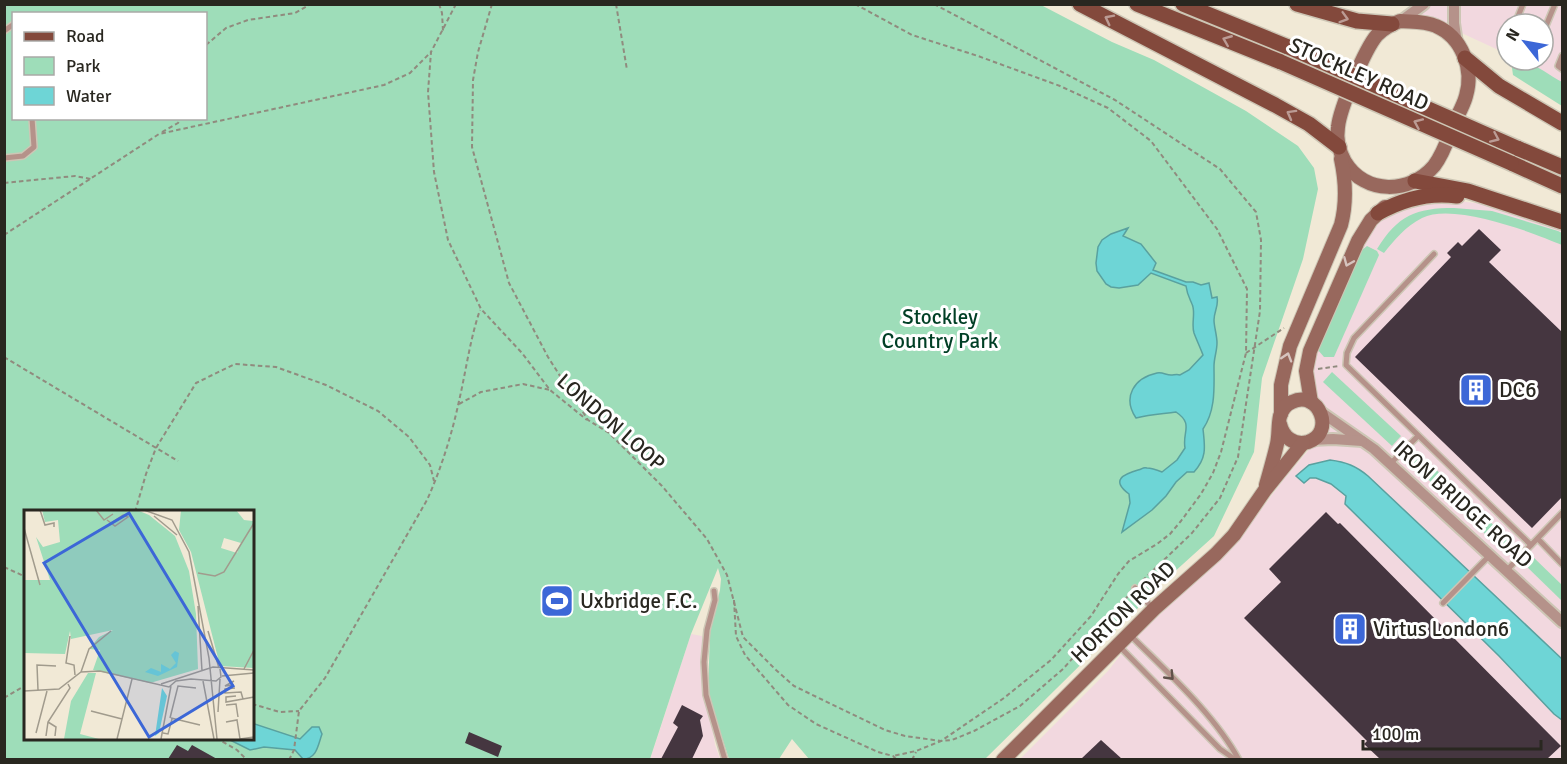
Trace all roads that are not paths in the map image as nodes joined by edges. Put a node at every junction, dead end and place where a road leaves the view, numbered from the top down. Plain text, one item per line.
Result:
1 (1080, 4) edge
2 (1137, 4) edge
3 (1183, 4) edge
4 (1297, 4) edge
5 (1424, 4) edge
6 (1454, 4) edge
7 (1396, 22) junction
8 (1458, 43) junction
9 (1563, 56) edge
10 (1465, 58) junction
11 (1563, 69) edge
12 (32, 120) edge
13 (1563, 123) edge
14 (1339, 150) junction
15 (4, 158) edge
16 (1563, 167) edge
17 (1412, 183) junction
18 (1563, 186) edge
19 (1522, 208) junction
20 (1378, 213) junction
21 (1563, 222) edge
22 (1434, 254) dead end
23 (1316, 407) junction
24 (1280, 419) junction
25 (1418, 436) junction
26 (1307, 441) junction
27 (1362, 441) junction
28 (1390, 464) junction
29 (1265, 490) junction
30 (1563, 513) edge
31 (1538, 538) junction
32 (1531, 545) junction
33 (1490, 555) junction
34 (1563, 564) edge
35 (1507, 570) junction
36 (1135, 588) road end
37 (714, 591) dead end
38 (1443, 603) dead end
39 (1154, 609) junction
40 (1563, 622) edge
41 (1129, 633) junction
42 (1118, 645) junction
43 (725, 759) edge
44 (1003, 759) edge
45 (1237, 759) edge

14 -> 1 main road
18 -> 2 main road, STOCKLEY ROAD, bridge
3 -> 16 main road, STOCKLEY ROAD, bridge
4 -> 7 main road
5 - 7 street
6 - 8 street
7 - 8 street
7 - 14 street
8 - 10 street
9 - 11 lane
10 - 13 main road
10 - 17 street
12 - 15 lane
14 - 17 street
24 -> 14 street, HORTON ROAD
17 - 19 main road
17 - 20 street
19 - 20 main road
19 - 21 main road
20 -> 23 street
22 - 25 lane
23 - 24 street
23 - 26 street
23 - 27 street, IRON BRIDGE ROAD
24 - 26 street
24 - 29 street, HORTON ROAD
25 - 28 lane
25 - 32 lane
26 - 27 street
26 - 29 street, HORTON ROAD
27 - 28 street, IRON BRIDGE ROAD
28 - 33 street, IRON BRIDGE ROAD
29 - 39 street, HORTON ROAD
30 - 31 lane
31 - 32 lane
31 - 34 lane
32 - 35 lane
33 - 35 street, IRON BRIDGE ROAD
33 - 38 lane
35 - 40 street, IRON BRIDGE ROAD
36 - 39 lane
37 - 43 lane
39 - 41 street, HORTON ROAD
41 - 42 street, HORTON ROAD
41 -> 45 lane
42 - 44 street, HORTON ROAD
42 - 45 lane

